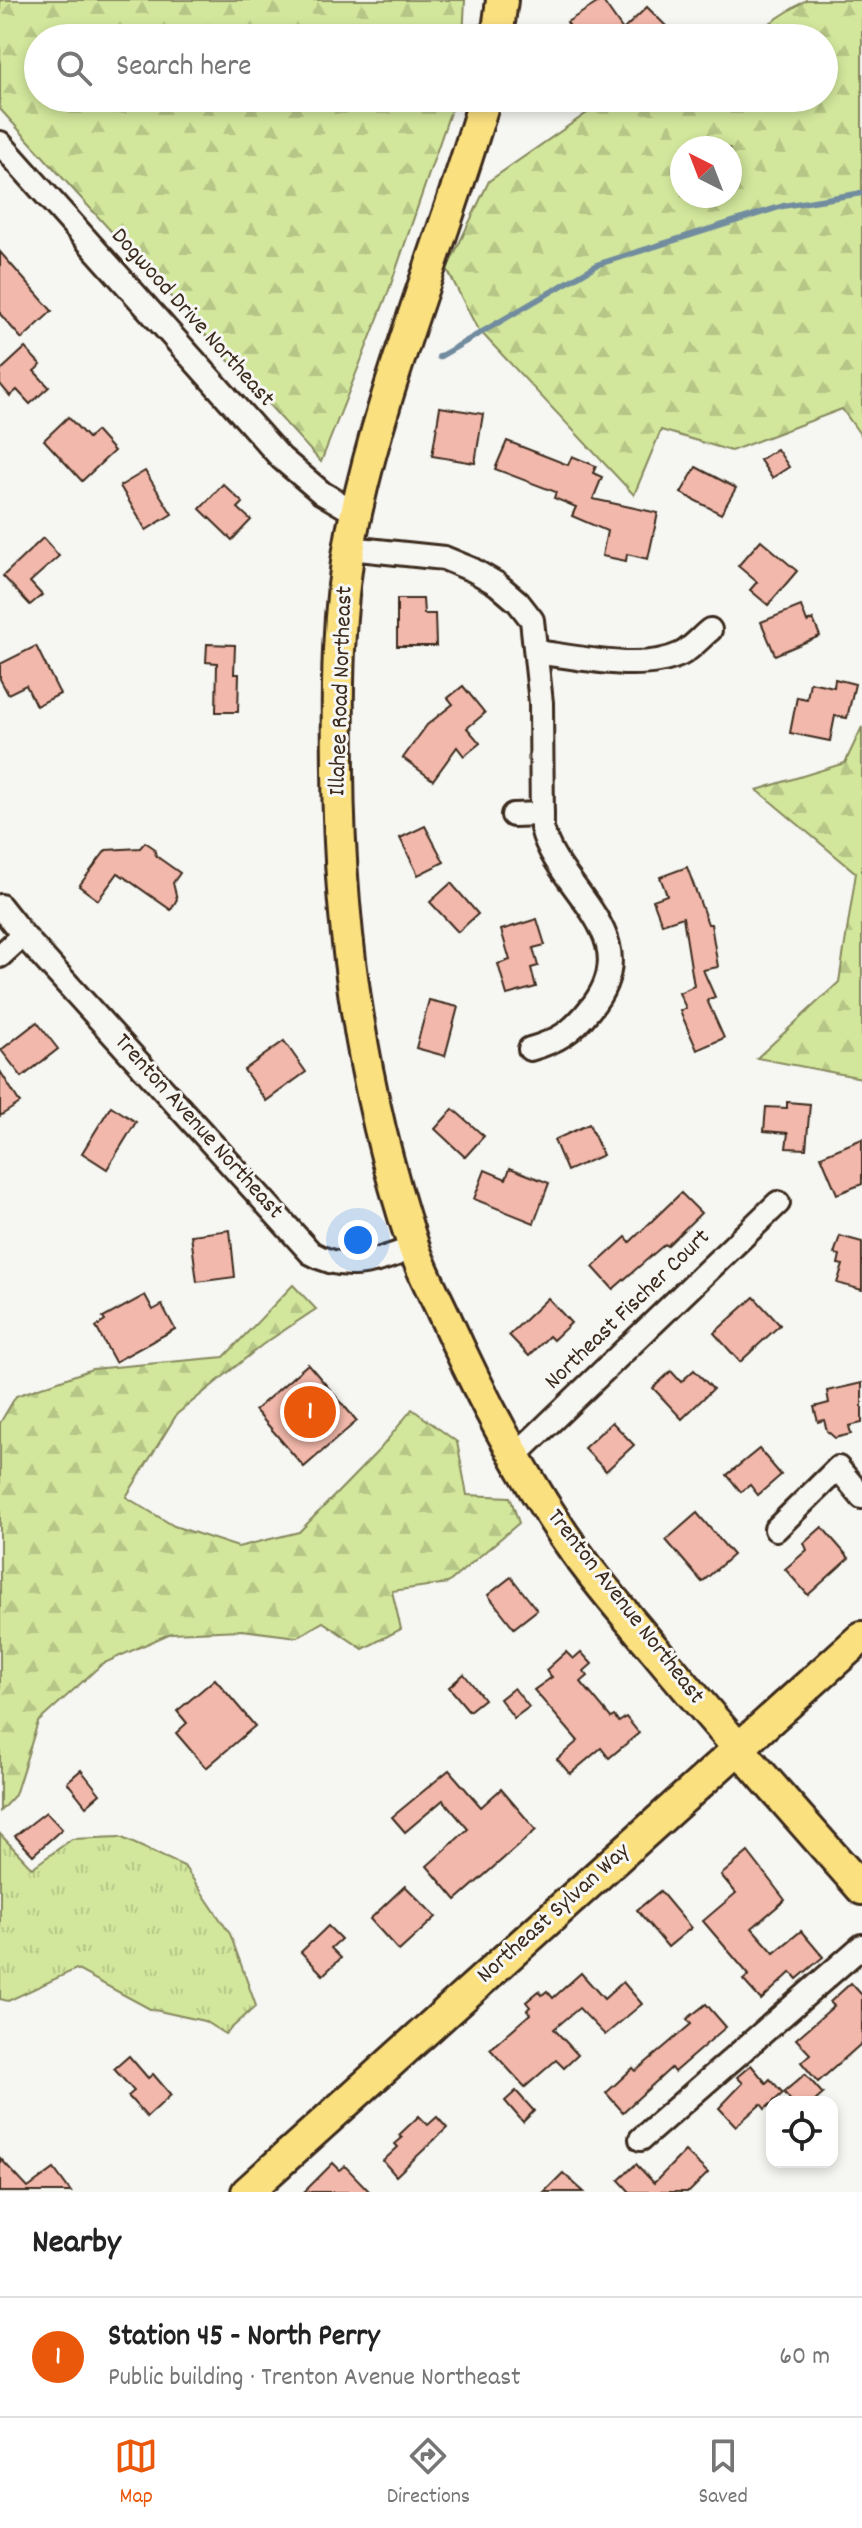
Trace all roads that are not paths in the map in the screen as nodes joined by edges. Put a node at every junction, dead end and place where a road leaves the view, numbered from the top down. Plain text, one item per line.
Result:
1 (502, 0) edge
2 (499, 24) edge
3 (481, 112) edge
4 (0, 143) edge
5 (356, 513) junction
6 (349, 548) junction
7 (710, 630) dead end
8 (536, 652) junction
9 (542, 814) junction
10 (513, 815) dead end
11 (0, 906) edge
12 (23, 935) junction
13 (0, 956) edge
14 (530, 1049) dead end
15 (778, 1203) dead end
16 (414, 1248) junction
17 (515, 1456) junction
18 (862, 1497) edge
19 (776, 1529) dead end
20 (862, 1637) edge
21 (738, 1749) junction
22 (862, 1889) edge
23 (862, 1946) edge
24 (641, 2139) dead end
25 (247, 2192) edge

1 - 2 main road
3 - 5 main road, Illahee Road Northeast
4 - 5 street, Dogwood Drive Northeast
5 - 6 main road, Illahee Road Northeast
6 - 8 street
6 - 16 main road, Illahee Road Northeast
7 - 8 street
8 - 9 street
9 - 10 street
9 - 14 street
11 - 12 street, Trenton Avenue Northeast
12 - 13 street
12 - 16 street, Trenton Avenue Northeast
15 - 17 street, Northeast Fischer Court
16 - 17 main road, Trenton Avenue Northeast
17 - 21 main road, Trenton Avenue Northeast
18 - 19 street
20 - 21 main road, Northeast Sylvan Way
21 - 22 main road, Trenton Avenue Northeast
21 - 25 main road, Northeast Sylvan Way
23 - 24 street

